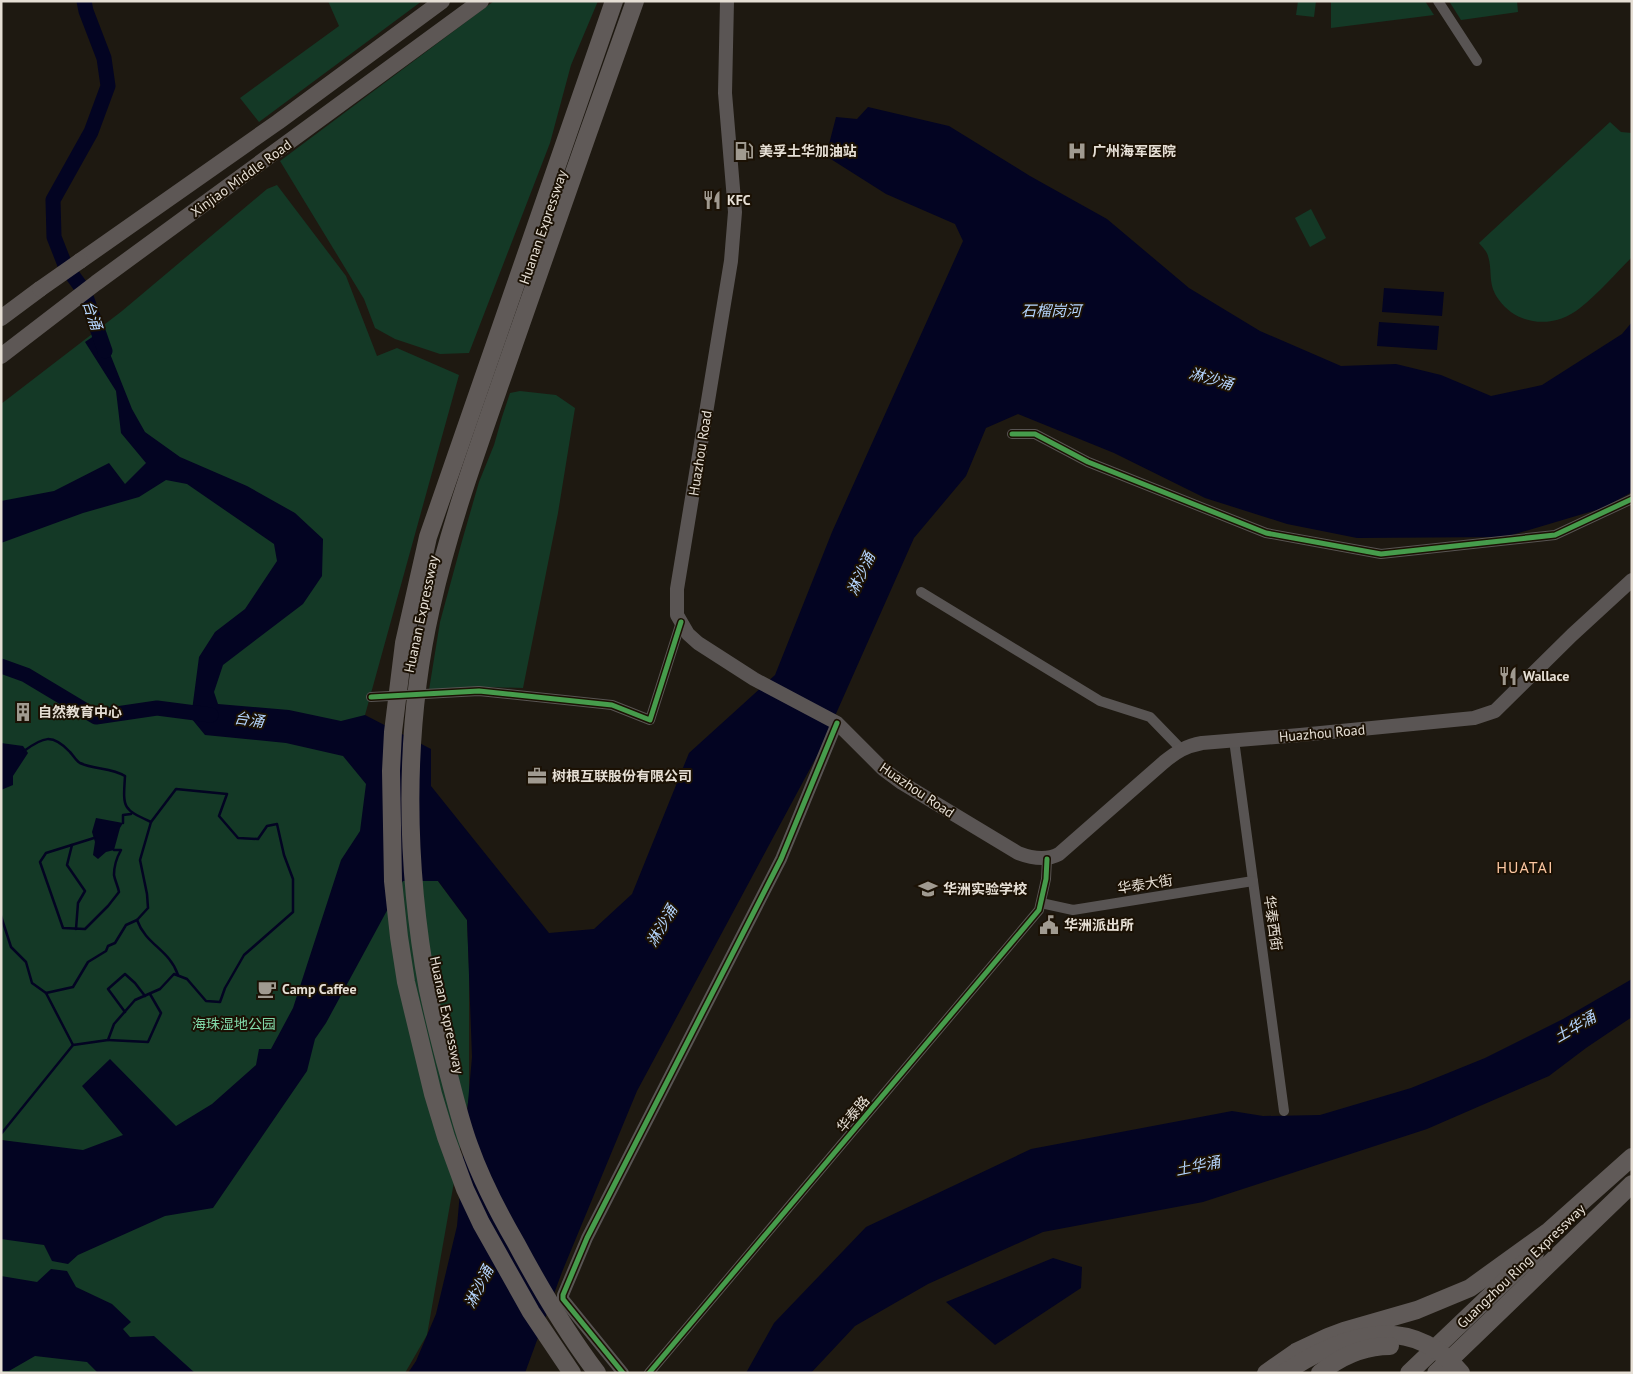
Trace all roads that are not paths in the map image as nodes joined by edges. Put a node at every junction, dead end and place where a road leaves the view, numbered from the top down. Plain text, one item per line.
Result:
1 (442, 1) edge
2 (481, 1) edge
3 (614, 1) edge
4 (635, 1) edge
5 (727, 1) edge
6 (1438, 1) edge
7 (1477, 61) dead end
8 (1, 318) edge
9 (1, 356) edge
10 (1012, 434) dead end
11 (1632, 498) edge
12 (1632, 580) edge
13 (921, 592) dead end
14 (681, 622) junction
15 (371, 697) dead end
16 (837, 724) junction
17 (1234, 740) junction
18 (1181, 749) junction
19 (1047, 858) junction
20 (1254, 881) junction
21 (1041, 903) junction
22 (1284, 1111) dead end
23 (1632, 1158) edge
24 (1632, 1185) edge
25 (572, 1373) edge
26 (596, 1373) edge
27 (623, 1373) edge
28 (649, 1373) edge
29 (1266, 1373) edge
30 (1284, 1373) edge
31 (1320, 1373) edge
32 (1408, 1373) edge
33 (1436, 1373) edge
34 (1446, 1373) edge
35 (1454, 1373) edge
36 (1461, 1373) edge

1 - 8 highway, Xinjiao Middle Road, bridge
2 - 9 highway, Xinjiao Middle Road
3 - 25 highway, Huanan Expressway, bridge
4 - 26 highway, Huanan Expressway, bridge
5 - 14 main road, Huazhou Road
6 - 7 street
10 - 11 street
12 - 17 main road, Huazhou Road
13 - 18 street
14 - 15 street
14 - 16 main road, Huazhou Road
16 - 19 main road, Huazhou Road
16 - 27 street
17 - 18 main road, Huazhou Road
17 - 20 street, 华泰西街
18 - 19 main road, Huazhou Road
19 - 21 street, 华泰路
20 - 21 street, 华泰大街
20 - 22 street, 华泰西街
21 - 28 street, 华泰路
23 - 29 highway
23 - 32 highway, Guangzhou Ring Expressway
24 - 33 highway, Guangzhou Ring Expressway
24 - 35 highway
30 - 36 highway, bridge
31 - 34 highway, bridge

